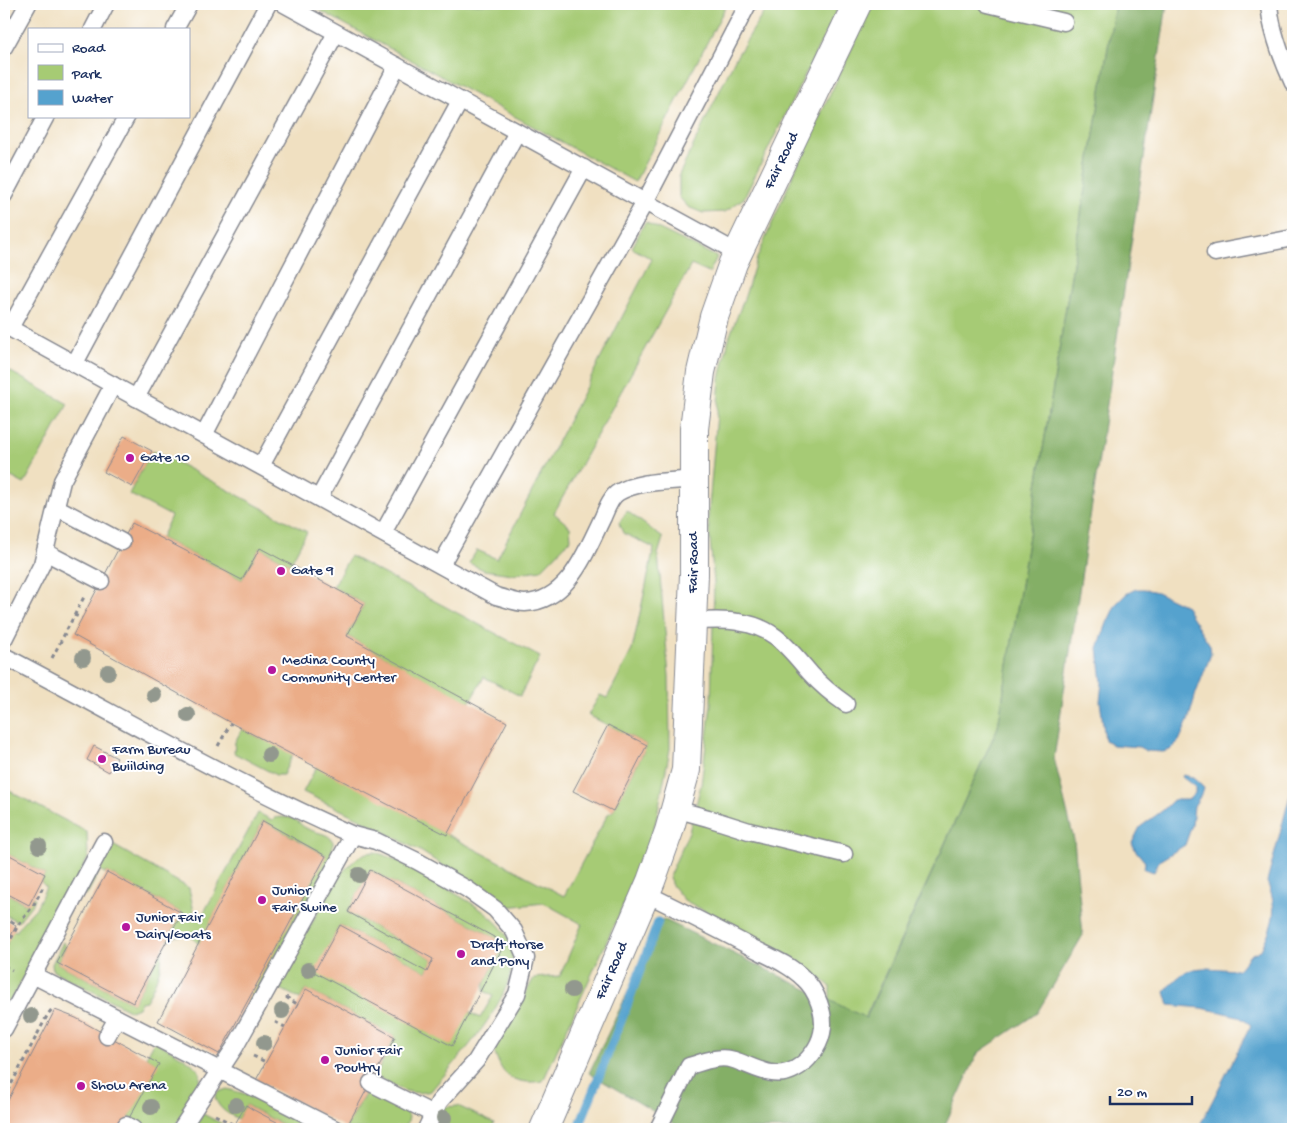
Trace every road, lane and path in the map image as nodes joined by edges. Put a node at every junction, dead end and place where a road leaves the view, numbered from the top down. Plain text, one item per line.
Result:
1 (28, 4) edge
2 (106, 4) edge
3 (189, 4) edge
4 (268, 4) edge
5 (284, 4) edge
6 (748, 4) edge
7 (857, 4) edge
8 (988, 4) edge
9 (1269, 4) edge
10 (1064, 22) dead end
11 (94, 28) edge
12 (176, 28) edge
13 (336, 32) junction
14 (4, 47) edge
15 (397, 66) junction
16 (1293, 84) edge
17 (460, 101) junction
18 (45, 118) edge
19 (126, 118) edge
20 (517, 132) junction
21 (584, 168) junction
22 (4, 195) edge
23 (645, 202) junction
24 (1293, 238) edge
25 (738, 253) junction
26 (1216, 253) dead end
27 (7, 326) edge
28 (75, 364) junction
29 (113, 385) junction
30 (136, 398) junction
31 (204, 435) junction
32 (261, 466) junction
33 (694, 479) junction
34 (319, 498) junction
35 (56, 507) junction
36 (383, 533) junction
37 (122, 542) dead end
38 (45, 552) junction
39 (441, 566) junction
40 (102, 581) dead end
41 (74, 615) dead end
42 (82, 618) dead end
43 (692, 621) junction
44 (4, 639) edge
45 (4, 656) edge
46 (846, 704) dead end
47 (675, 809) junction
48 (353, 835) junction
49 (104, 842) dead end
50 (844, 854) dead end
51 (38, 887) dead end
52 (645, 893) junction
53 (4, 917) edge
54 (18, 925) junction
55 (4, 953) edge
56 (33, 975) junction
57 (59, 1006) dead end
58 (117, 1018) junction
59 (4, 1029) edge
60 (107, 1036) dead end
61 (220, 1071) junction
62 (372, 1083) dead end
63 (4, 1098) edge
64 (433, 1114) junction
65 (181, 1129) edge
66 (335, 1129) edge
67 (426, 1129) edge
68 (544, 1129) edge
69 (658, 1129) edge

1 - 14 lane
2 - 11 lane
3 - 12 lane
4 - 28 lane
5 - 13 lane
6 - 23 lane
7 - 25 street, Fair Road
8 - 10 lane
9 - 16 lane
13 - 15 lane
13 - 30 lane
15 - 17 lane
15 - 31 lane
17 - 20 lane
17 - 32 lane
18 - 22 lane
19 - 27 lane
20 - 21 lane
20 - 34 lane
21 - 23 lane
21 - 36 lane
23 - 25 lane
23 - 39 lane
24 - 26 lane
25 - 33 street, Fair Road
27 - 28 lane
28 - 29 lane
29 - 30 lane
29 - 35 lane
30 - 31 lane
31 - 32 lane
32 - 34 lane
33 - 39 lane
33 - 43 street, Fair Road
34 - 36 lane
35 - 37 lane
35 - 38 lane
36 - 39 lane
38 - 40 lane
38 - 44 lane
41 - 42 path
43 - 46 lane
43 - 47 street, Fair Road
45 - 48 lane
47 - 50 lane
47 - 52 street, Fair Road
48 - 61 lane
48 - 64 lane
49 - 56 lane
51 - 54 path
52 - 68 street, Fair Road
52 - 69 lane
53 - 54 path
54 - 55 path
56 - 58 lane
56 - 59 lane
57 - 63 path
58 - 60 lane
58 - 61 lane
61 - 65 lane
61 - 66 lane
62 - 64 lane
64 - 67 lane

